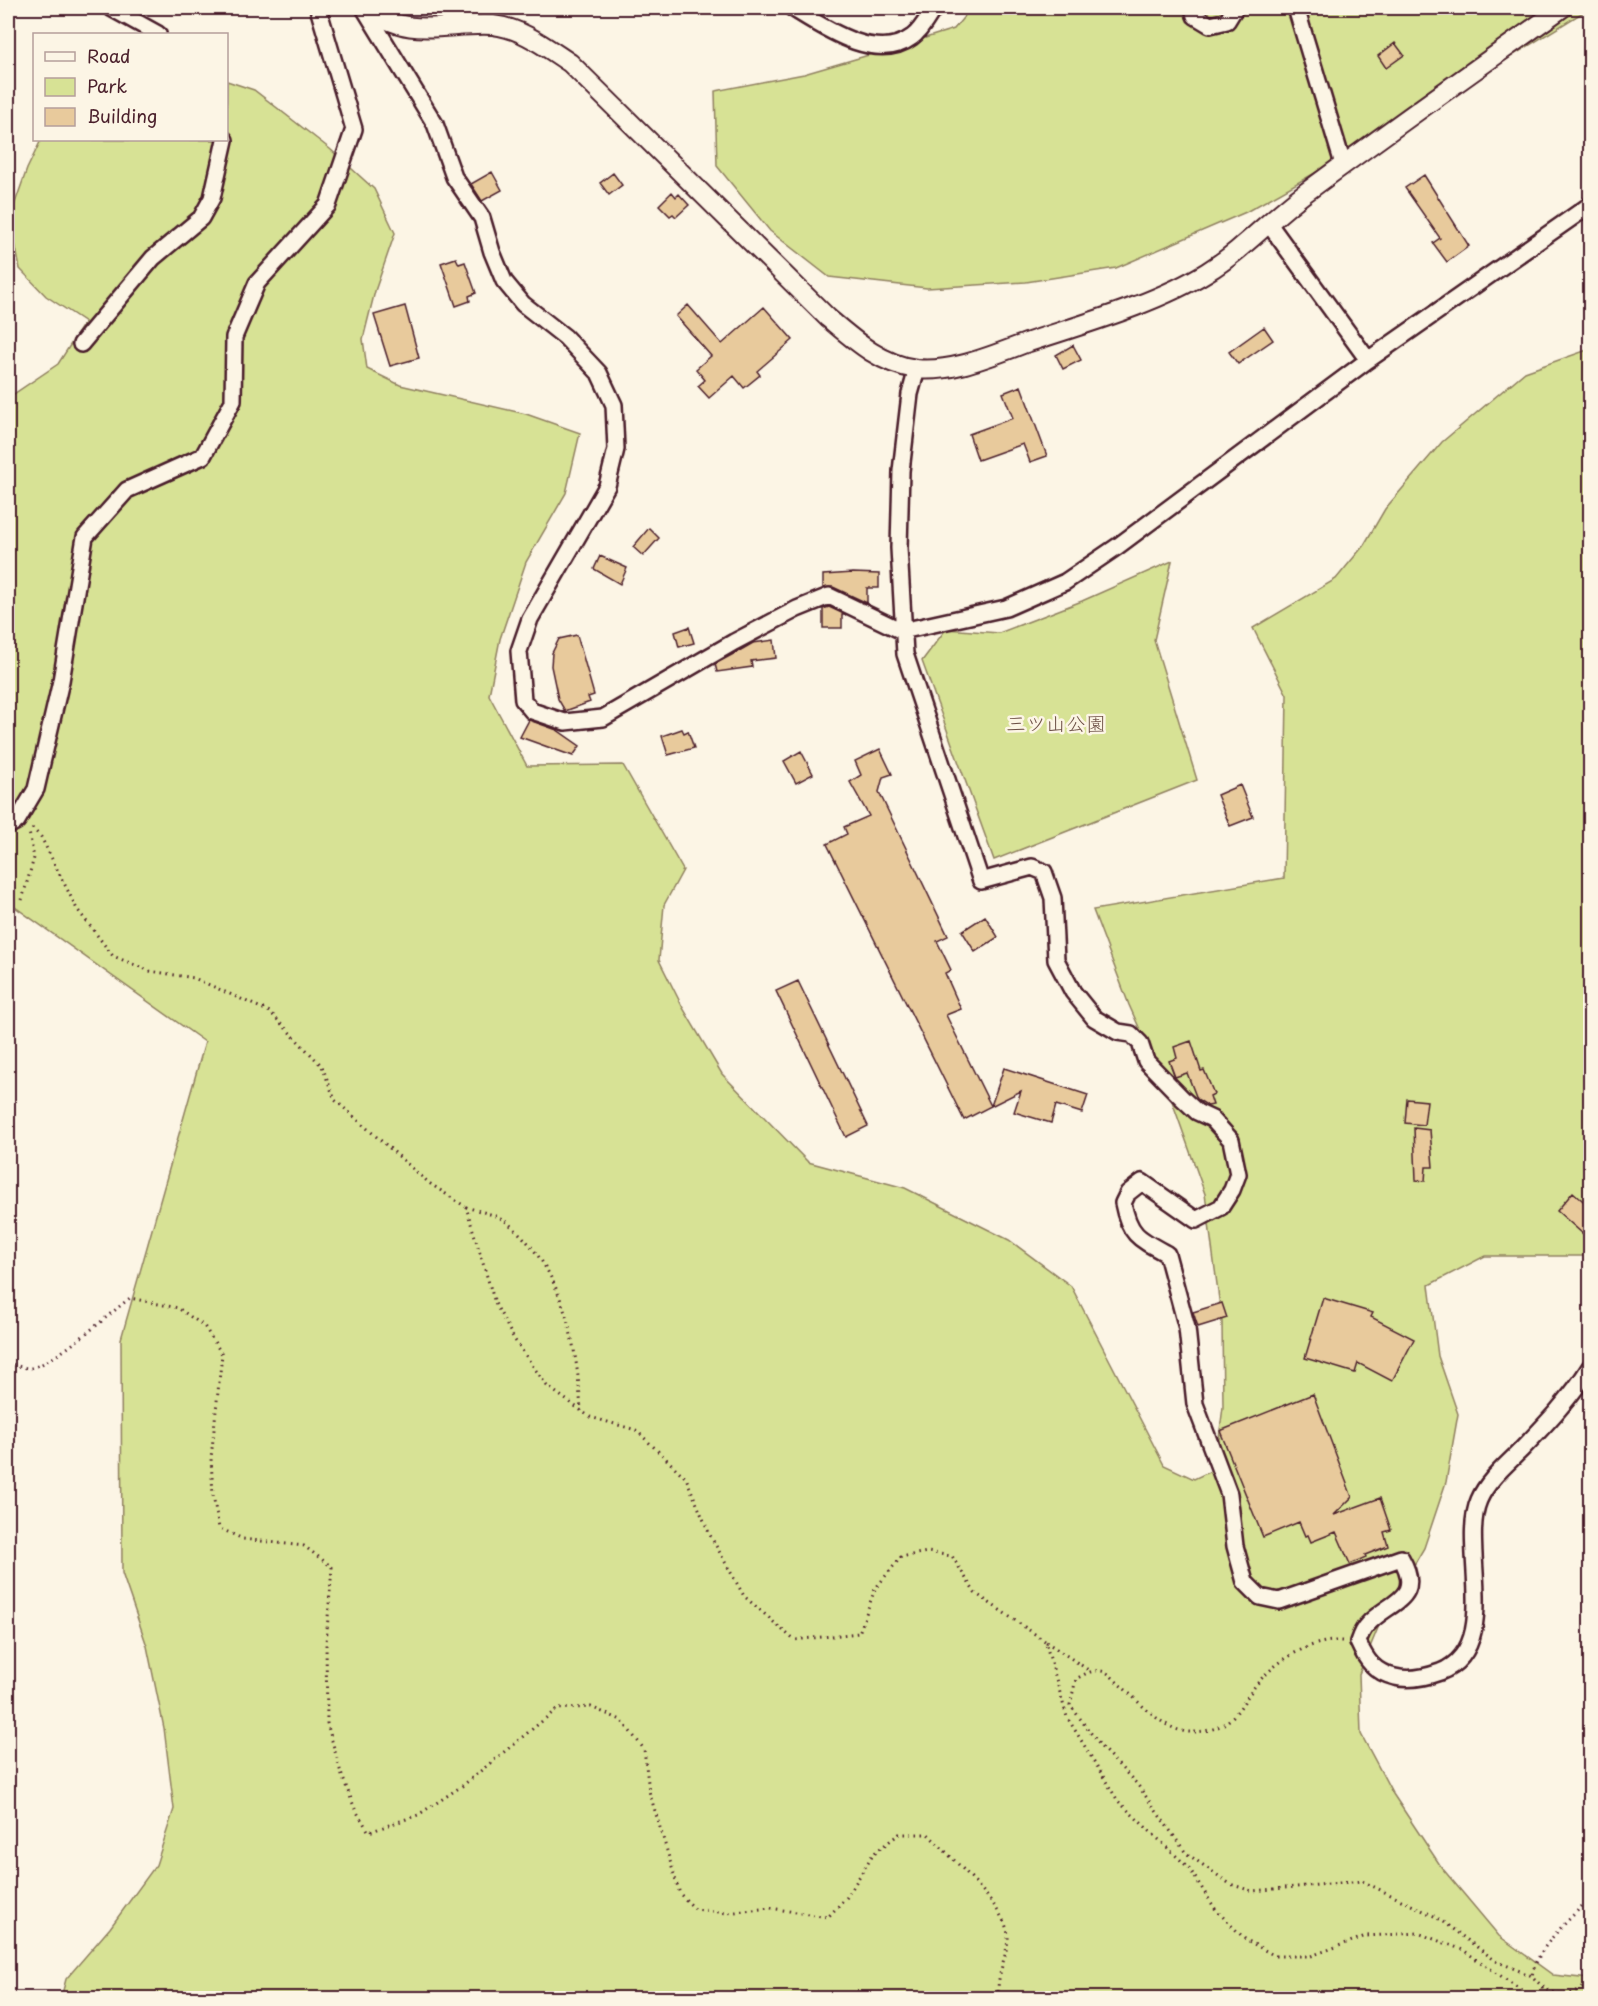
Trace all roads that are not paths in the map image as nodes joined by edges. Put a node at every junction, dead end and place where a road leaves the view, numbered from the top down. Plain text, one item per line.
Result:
1 (111, 8) edge
2 (318, 8) edge
3 (364, 8) edge
4 (369, 8) edge
5 (792, 8) edge
6 (934, 8) edge
7 (1193, 8) edge
8 (1235, 8) edge
9 (1296, 8) edge
10 (1562, 8) edge
11 (156, 33) edge
12 (225, 141) edge
13 (1343, 164) junction
14 (1590, 205) edge
15 (1269, 224) junction
16 (81, 344) dead end
17 (1368, 360) junction
18 (916, 369) junction
19 (902, 631) junction
20 (8, 826) edge
21 (1590, 1367) edge

1 - 11 street
2 - 20 street
3 - 19 street
4 - 18 street
5 - 6 street
7 - 8 street
9 - 13 street
10 - 13 street
12 - 16 street
13 - 15 street
14 - 17 street
15 - 17 street
15 - 18 street
17 - 19 street
18 - 19 street
19 - 21 street

